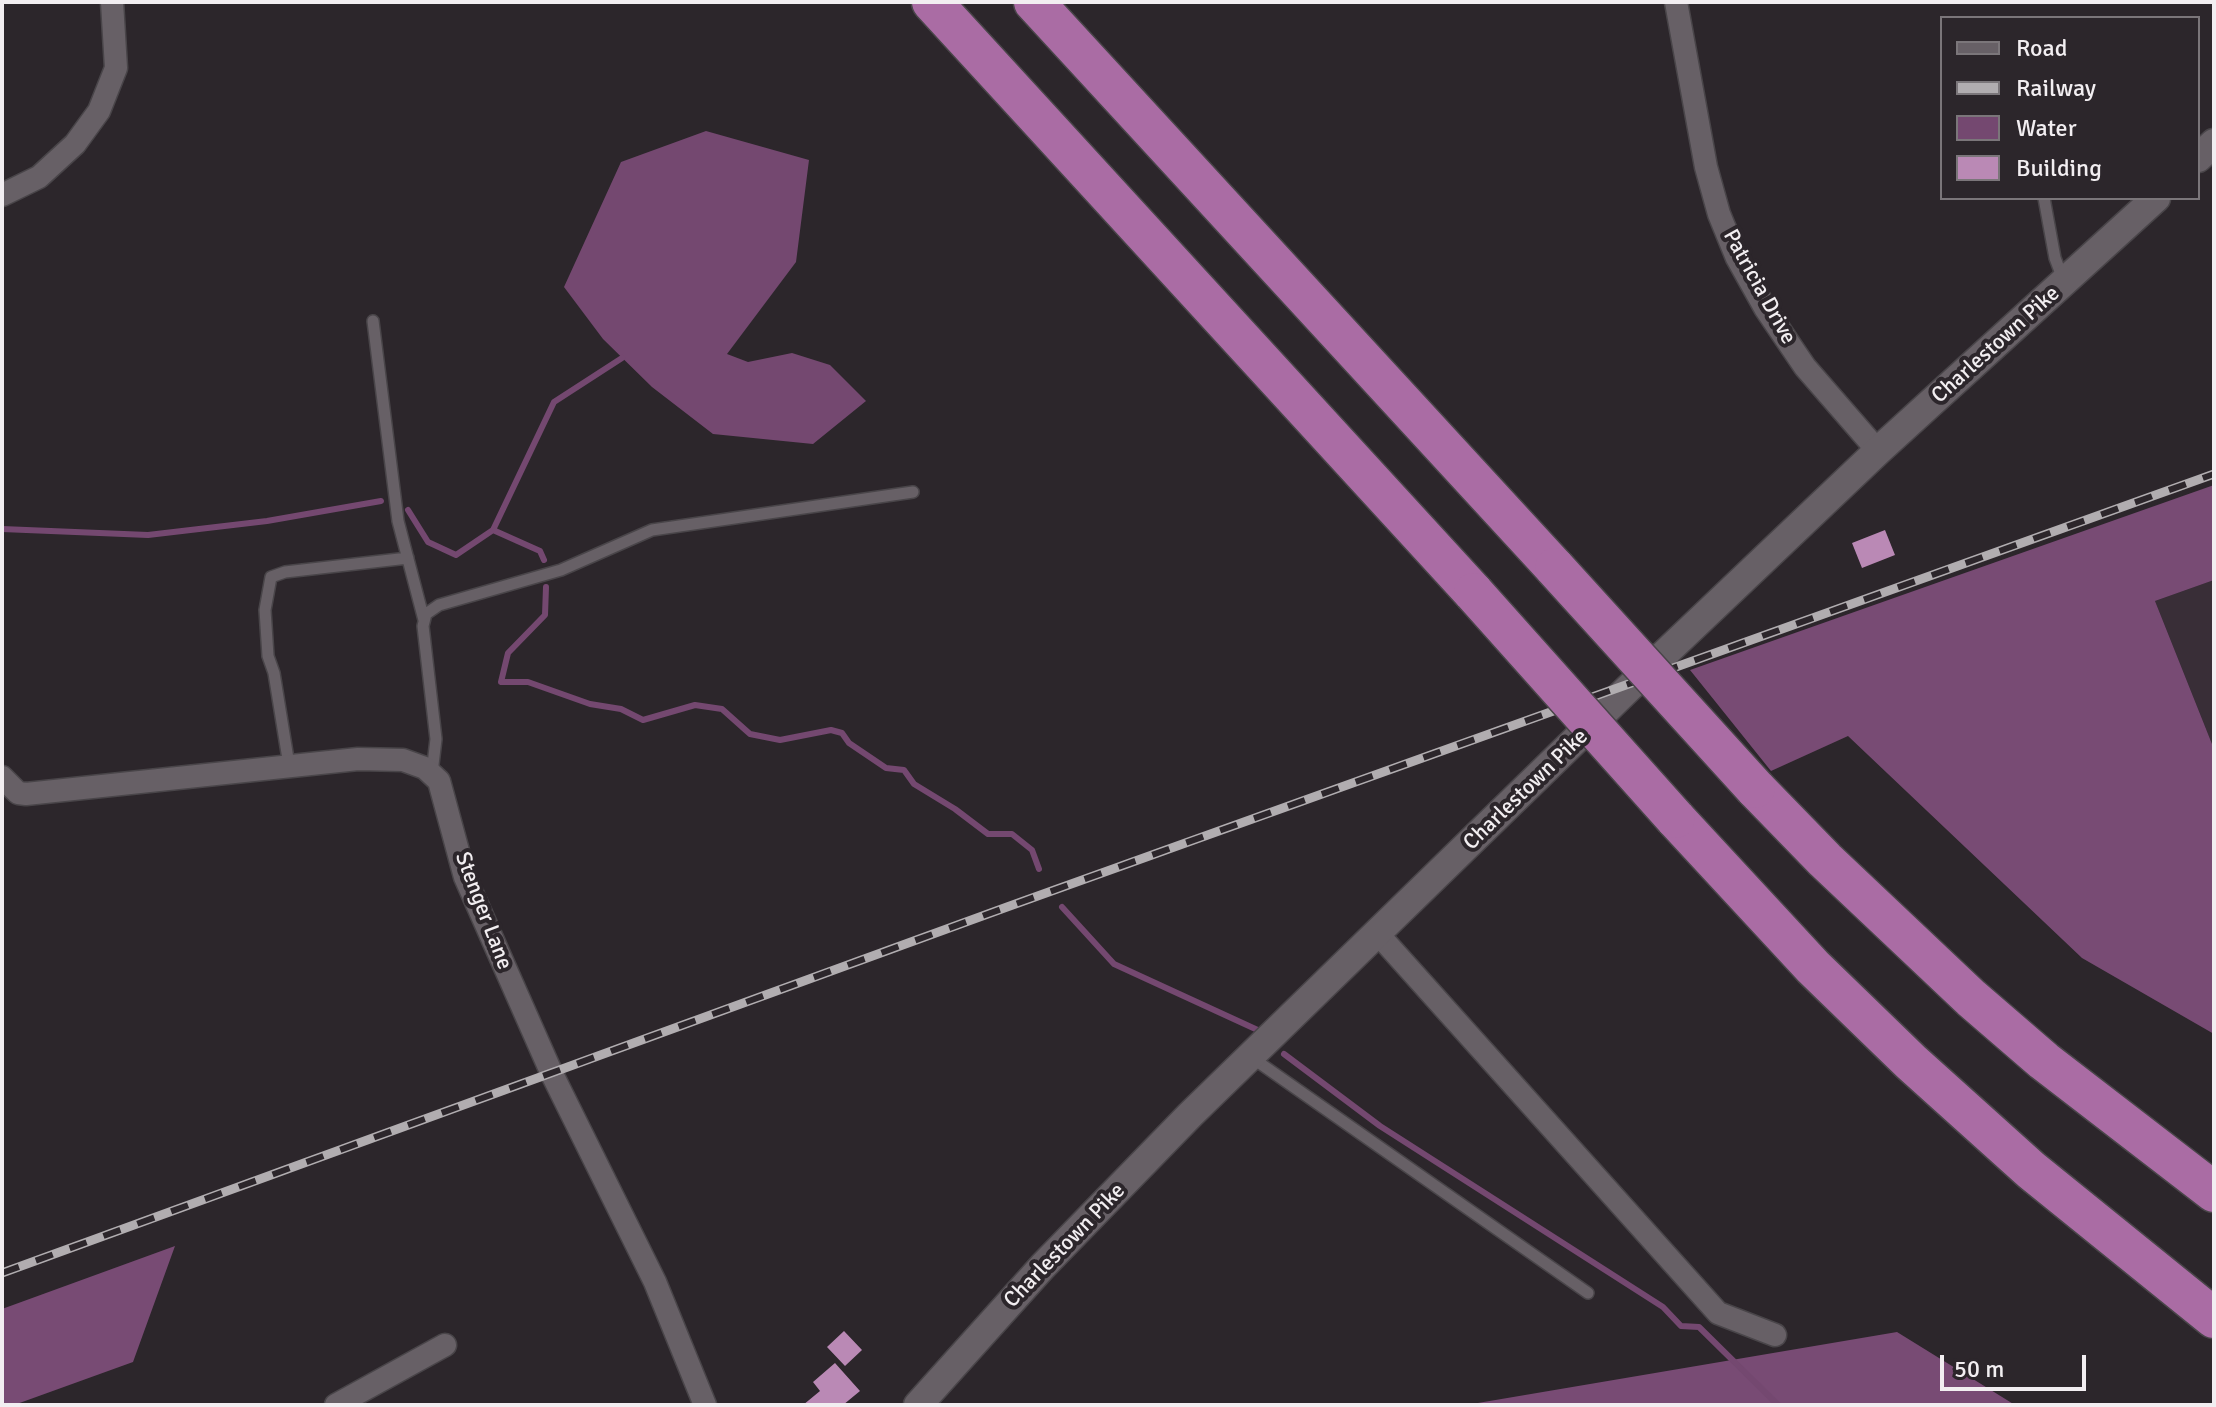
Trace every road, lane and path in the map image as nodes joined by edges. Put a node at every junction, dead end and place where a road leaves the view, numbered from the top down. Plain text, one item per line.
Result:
1 (112, 2) edge
2 (932, 2) edge
3 (1034, 2) edge
4 (1676, 2) edge
5 (2, 195) edge
6 (2044, 200) edge
7 (2154, 200) edge
8 (2065, 283) junction
9 (373, 321) dead end
10 (1878, 451) junction
11 (913, 492) dead end
12 (408, 558) junction
13 (424, 621) junction
14 (289, 765) junction
15 (432, 774) junction
16 (2, 777) edge
17 (1378, 934) junction
18 (1251, 1057) junction
19 (2214, 1192) edge
20 (1588, 1293) dead end
21 (2214, 1318) edge
22 (1775, 1335) dead end
23 (445, 1345) dead end
24 (342, 1404) edge
25 (705, 1405) edge
26 (918, 1405) edge

1 - 5 street
2 - 21 highway, bridge
3 - 19 highway, bridge
4 - 10 street, Patricia Drive
6 - 8 lane
7 - 8 street, Charlestown Pike
8 - 10 street, Charlestown Pike
9 - 12 lane
10 - 17 street, Charlestown Pike
11 - 13 lane
12 - 13 lane
12 - 14 lane
13 - 15 lane
14 - 15 street
14 - 16 street
15 - 25 street, Stenger Lane
17 - 18 street, Charlestown Pike
17 - 22 street
18 - 20 lane
18 - 26 street, Charlestown Pike
23 - 24 street

